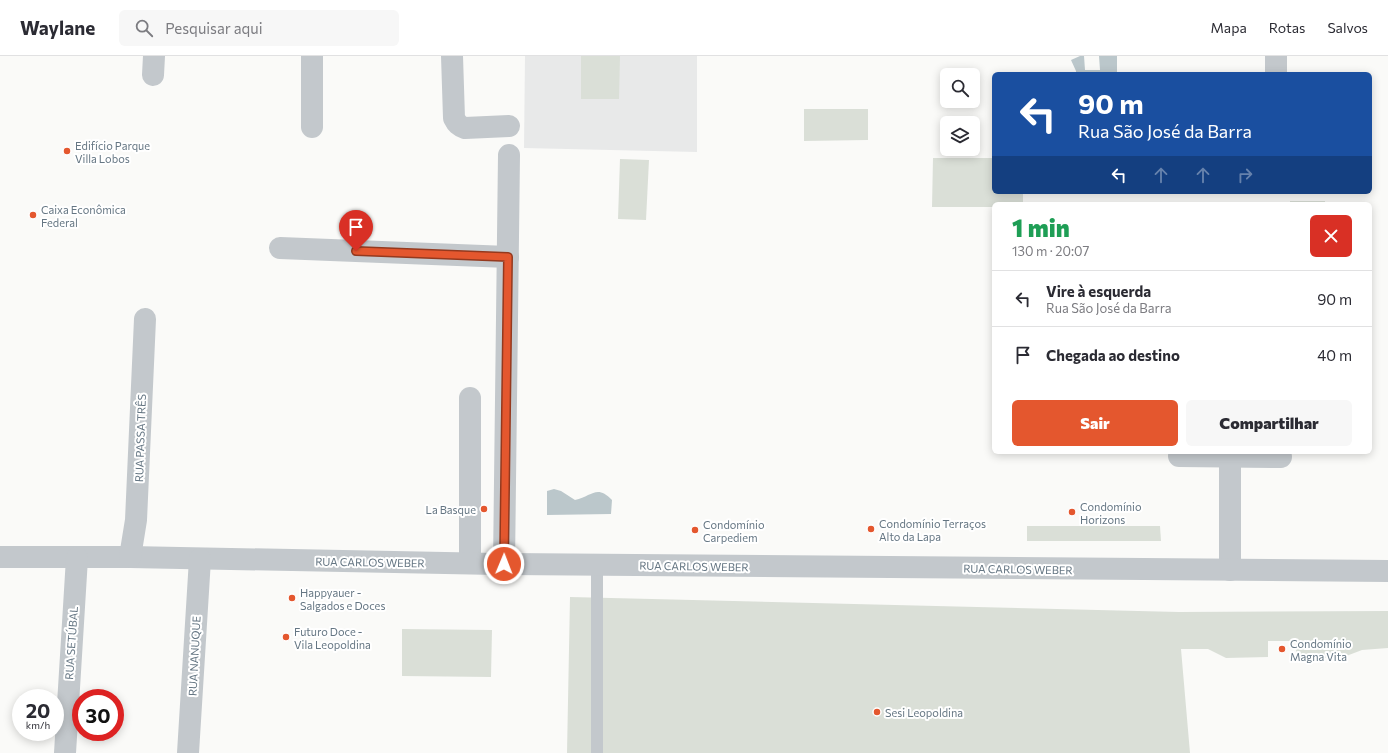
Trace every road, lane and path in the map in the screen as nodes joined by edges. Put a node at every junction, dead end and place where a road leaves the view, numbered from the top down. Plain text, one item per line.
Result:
1 (312, 56) edge
2 (452, 56) edge
3 (1276, 56) edge
4 (1276, 72) edge
5 (509, 126) dead end
6 (312, 128) dead end
7 (509, 155) dead end
8 (280, 248) dead end
9 (508, 257) junction
10 (145, 319) dead end
11 (470, 398) dead end
12 (1180, 456) dead end
13 (1230, 457) junction
14 (1281, 457) dead end
15 (0, 557) edge
16 (130, 557) junction
17 (77, 558) junction
18 (200, 559) junction
19 (470, 564) junction
20 (504, 564) junction
21 (597, 565) junction
22 (1230, 570) junction
23 (1388, 571) edge
24 (65, 753) edge
25 (188, 753) edge
26 (597, 753) edge

1 - 6 street
2 - 5 street
3 - 4 street
7 - 9 street
8 - 9 street
9 - 20 street
10 - 16 street, RUA PASSA TRÊS
11 - 19 street
12 - 13 street
13 - 14 street
13 - 22 street
15 - 17 street, RUA CARLOS WEBER
16 - 17 street, RUA CARLOS WEBER
16 - 18 street, RUA CARLOS WEBER
17 - 24 street, RUA SETÚBAL
18 - 19 street, RUA CARLOS WEBER
18 - 25 street, RUA NANUQUE
19 - 20 street, RUA CARLOS WEBER
20 - 21 street, RUA CARLOS WEBER
21 - 22 street, RUA CARLOS WEBER
21 - 26 lane
22 - 23 street, RUA CARLOS WEBER

